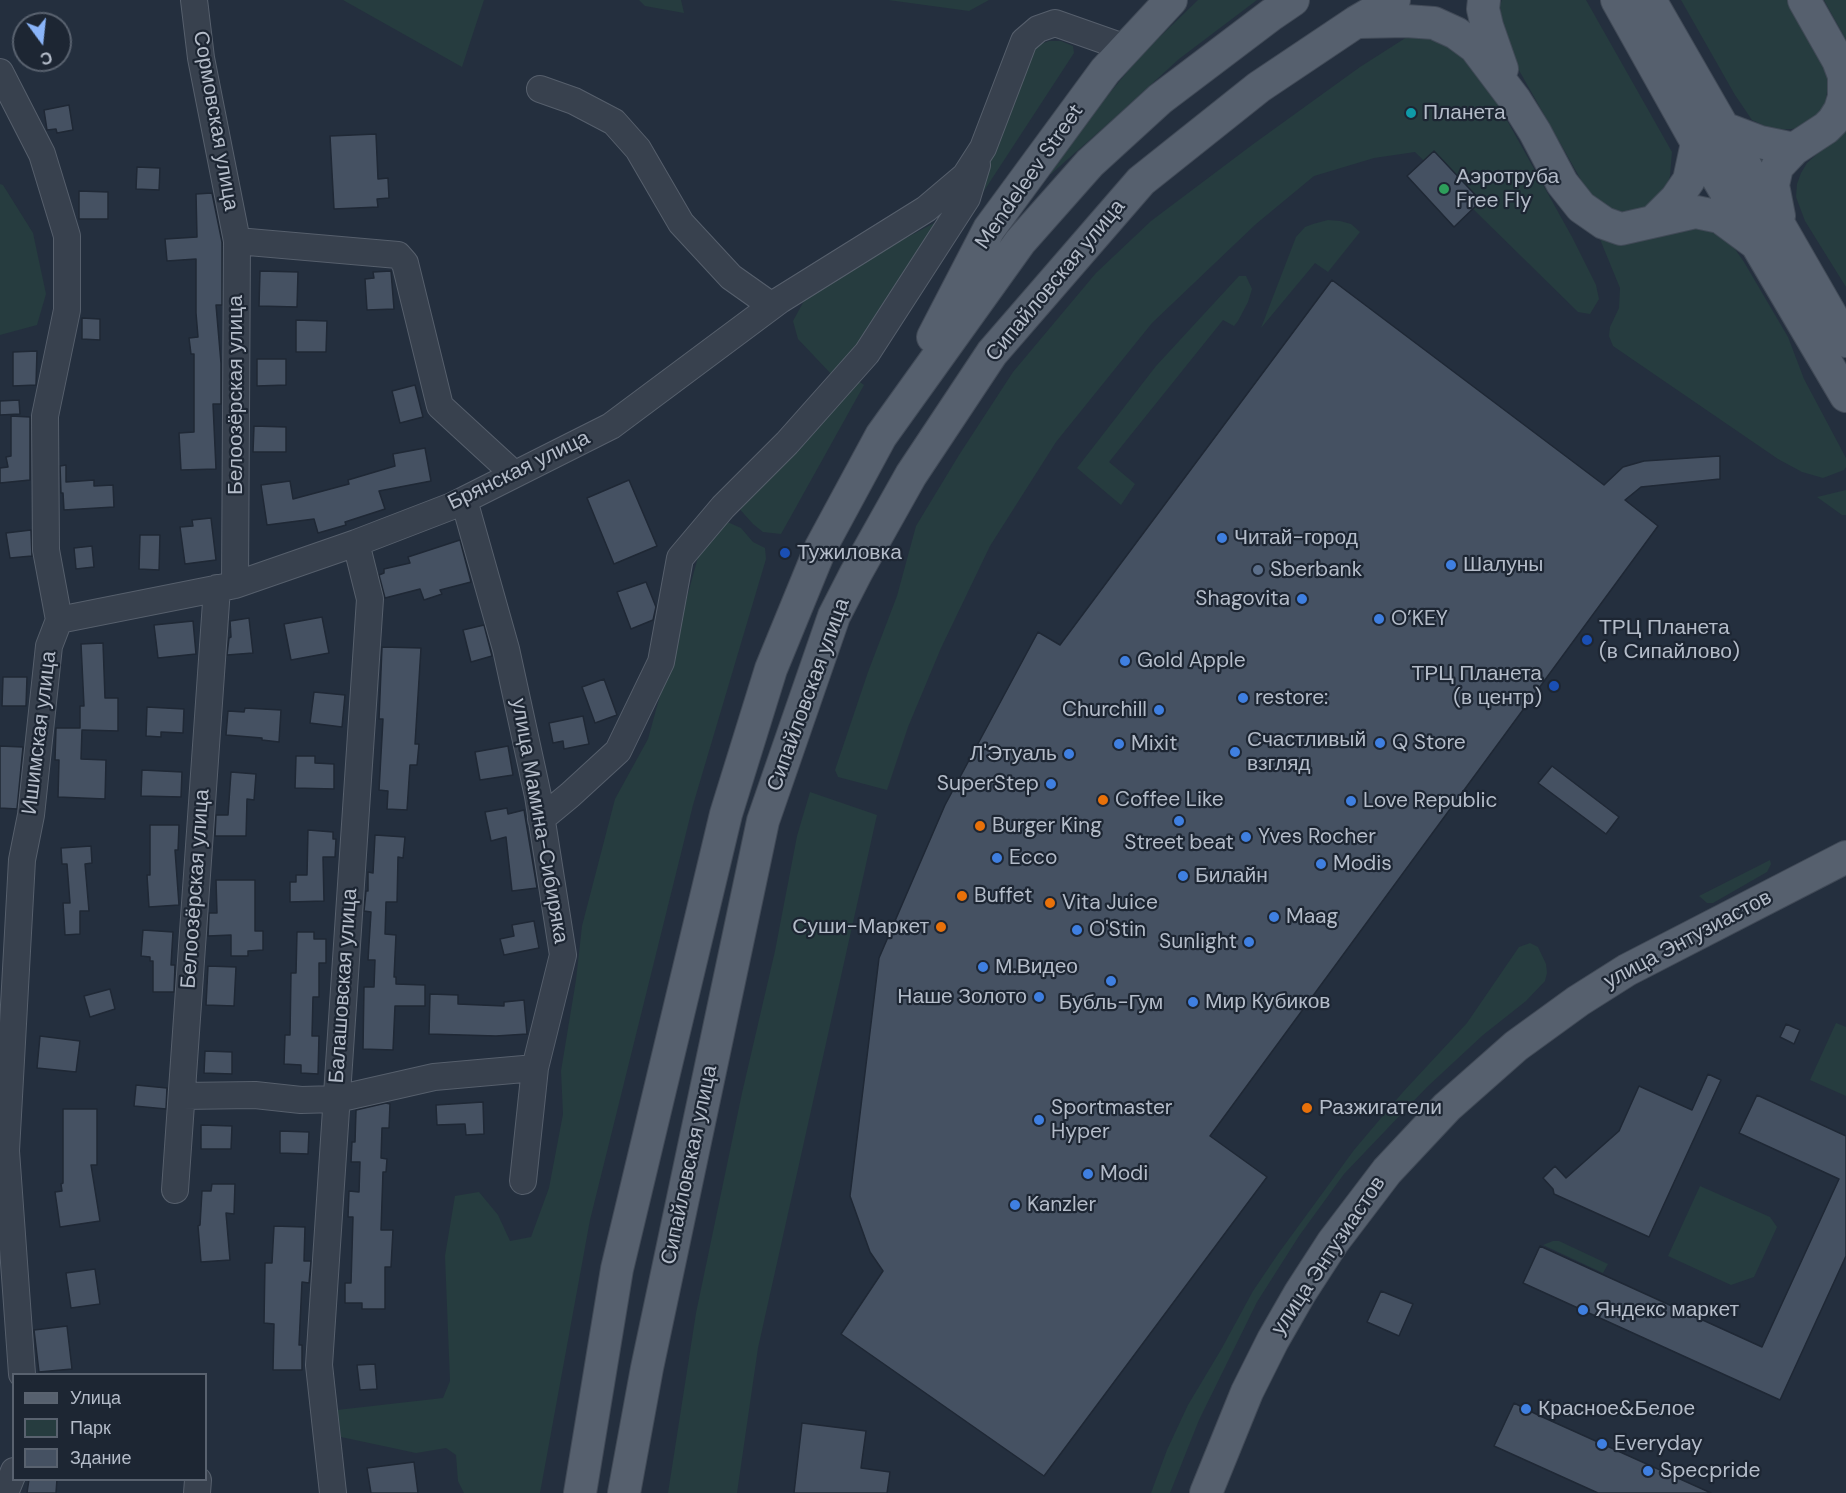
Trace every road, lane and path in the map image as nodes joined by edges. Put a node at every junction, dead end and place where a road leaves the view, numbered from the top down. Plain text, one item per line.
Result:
1 (194, 0) edge
2 (1172, 0) edge
3 (1293, 0) edge
4 (1394, 0) edge
5 (1484, 0) edge
6 (1617, 0) edge
7 (1650, 0) edge
8 (1804, 0) edge
9 (1356, 22) junction
10 (1126, 48) junction
11 (0, 72) edge
12 (540, 89) dead end
13 (1515, 100) junction
14 (1710, 136) junction
15 (983, 148) junction
16 (1794, 149) junction
17 (1654, 221) junction
18 (1771, 239) junction
19 (237, 241) junction
20 (772, 306) junction
21 (1846, 341) edge
22 (1846, 396) edge
23 (881, 436) junction
24 (514, 474) junction
25 (464, 500) junction
26 (356, 543) junction
27 (226, 587) junction
28 (59, 620) junction
29 (541, 819) junction
30 (1846, 857) edge
31 (536, 1068) junction
32 (182, 1096) junction
33 (337, 1099) junction
34 (524, 1181) dead end
35 (175, 1190) dead end
36 (22, 1373) edge
37 (12, 1475) edge
38 (4, 1493) edge
39 (333, 1493) edge
40 (580, 1493) edge
41 (624, 1493) edge
42 (1206, 1493) edge

1 - 19 street, Сормовская улица
2 - 10 main road, Mendeleev Street
3 - 23 main road, Сипайловская улица
4 - 9 main road, Сипайловская улица
5 - 13 main road
6 - 14 main road
7 - 14 main road
8 - 16 main road
9 - 13 main road
9 - 41 main road, Сипайловская улица
10 - 15 street
10 - 23 main road, Mendeleev Street
11 - 28 street
12 - 20 street
13 - 17 main road
14 - 16 main road
14 - 17 main road
14 - 18 main road
15 - 20 street, Брянская улица
15 - 29 street
16 - 18 main road
17 - 18 main road
18 - 21 main road
18 - 22 main road
19 - 24 street
19 - 27 street, Белоозёрская улица
20 - 24 street, Брянская улица
23 - 40 main road, Сипайловская улица
24 - 25 street, Брянская улица
25 - 26 street, Брянская улица
25 - 29 street, улица Мамина-Сибиряка
26 - 27 street, Брянская улица
26 - 33 street, Балашовская улица
27 - 28 street, Брянская улица
27 - 32 street, Белоозёрская улица
28 - 36 street, Ишимская улица
29 - 31 street, улица Мамина-Сибиряка
30 - 42 main road, улица Энтузиастов
31 - 33 street
31 - 34 street, улица Мамина-Сибиряка
32 - 33 street
32 - 35 street, Белоозёрская улица
33 - 39 street, Балашовская улица
37 - 38 street

